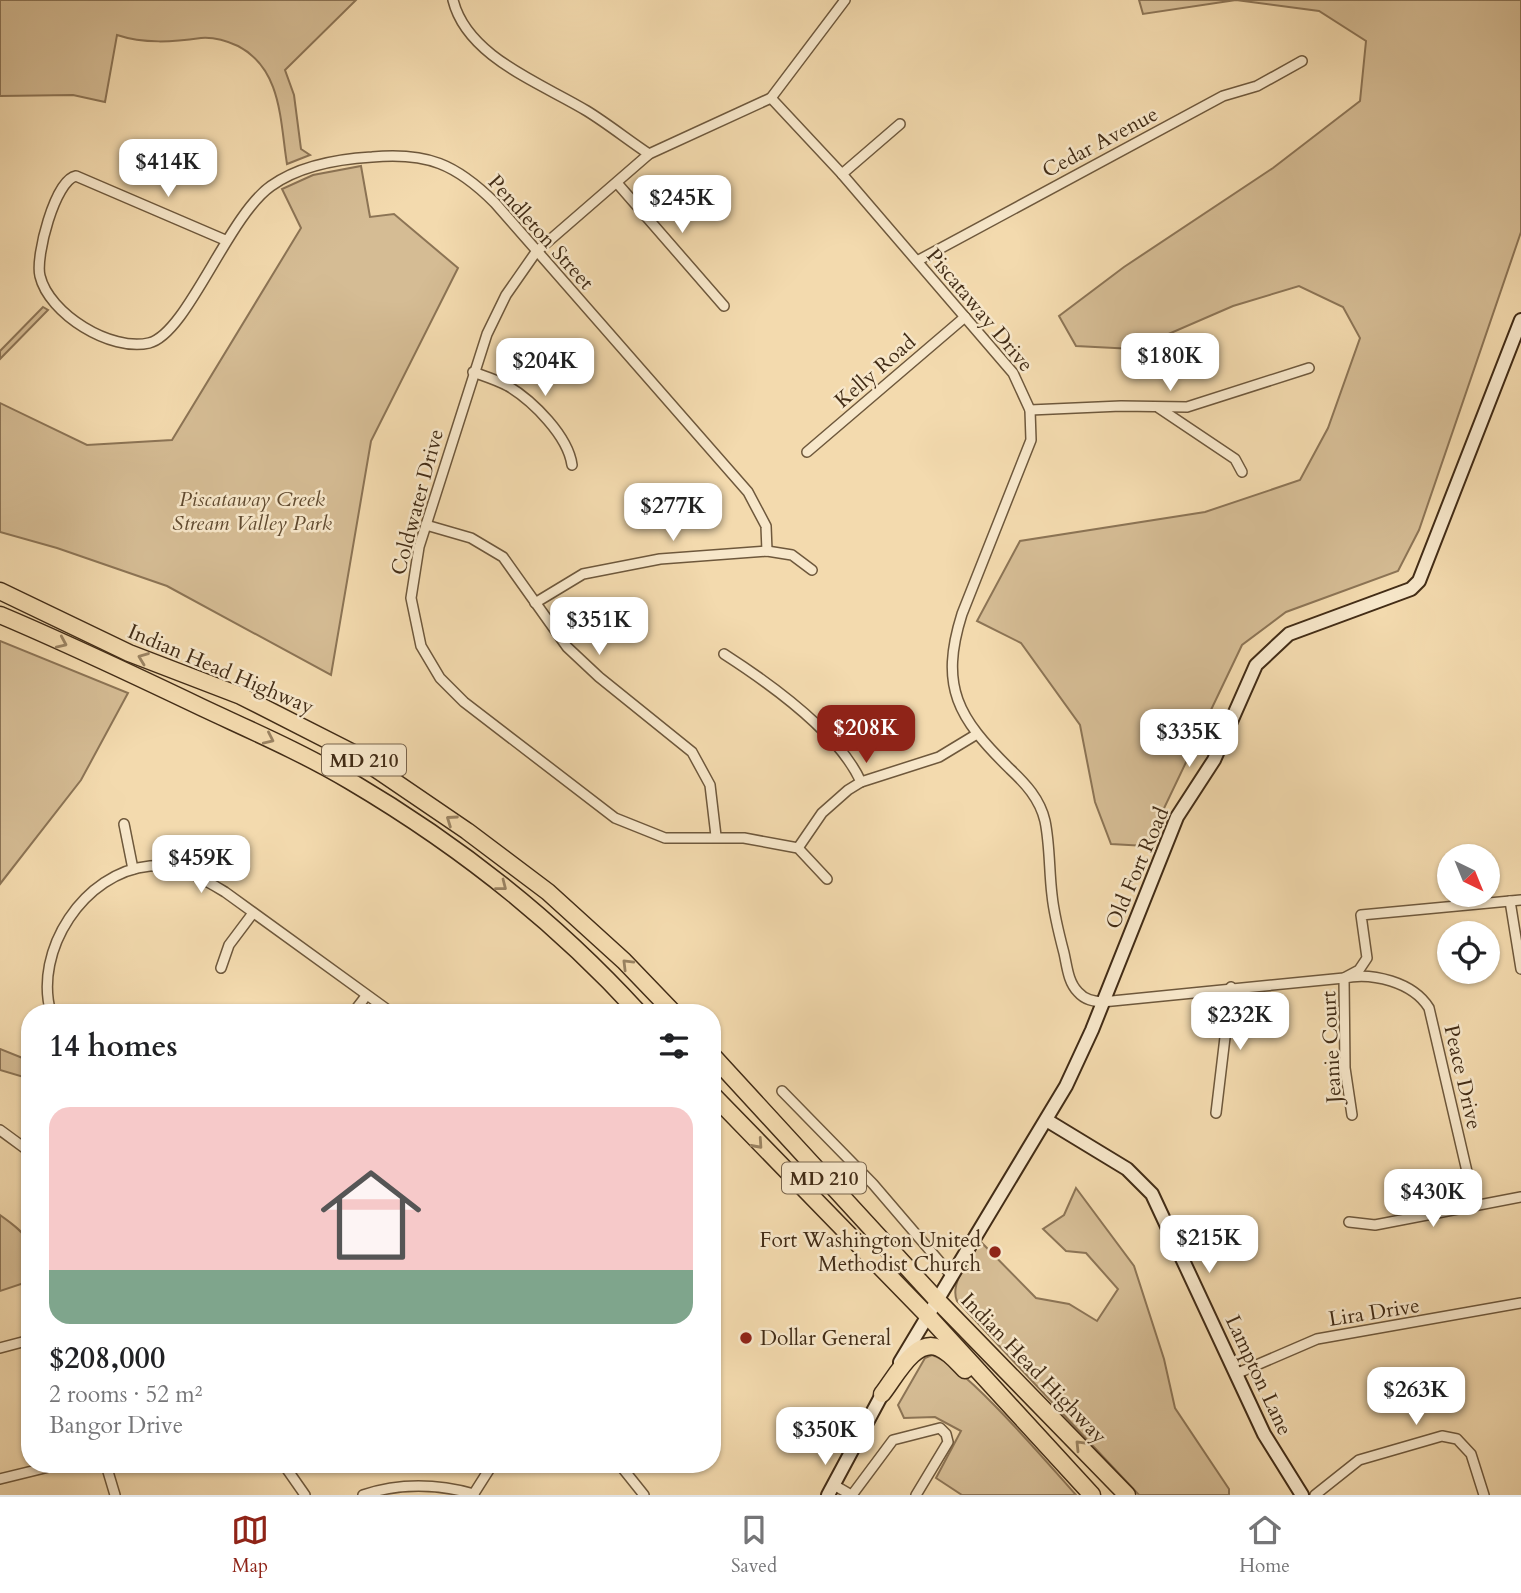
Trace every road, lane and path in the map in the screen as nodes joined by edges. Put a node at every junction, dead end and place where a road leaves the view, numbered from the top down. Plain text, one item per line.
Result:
1 (453, 0) edge
2 (845, 0) edge
3 (1302, 61) dead end
4 (771, 98) junction
5 (900, 124) dead end
6 (649, 154) junction
7 (842, 174) junction
8 (617, 183) junction
9 (225, 240) junction
10 (536, 252) junction
11 (917, 261) junction
12 (724, 306) dead end
13 (965, 317) junction
14 (1521, 320) edge
15 (1309, 368) dead end
16 (473, 372) junction
17 (1159, 407) junction
18 (1030, 410) junction
19 (807, 452) dead end
20 (572, 466) dead end
21 (1242, 472) dead end
22 (426, 525) junction
23 (767, 551) junction
24 (812, 570) dead end
25 (0, 591) edge
26 (535, 603) junction
27 (0, 615) edge
28 (723, 654) dead end
29 (977, 734) junction
30 (862, 782) junction
31 (124, 824) dead end
32 (716, 836) junction
33 (798, 848) junction
34 (133, 869) junction
35 (827, 879) dead end
36 (1521, 900) edge
37 (1510, 901) junction
38 (253, 913) junction
39 (222, 968) dead end
40 (1521, 969) edge
41 (1344, 978) junction
42 (1231, 987) junction
43 (366, 996) junction
44 (1102, 1002) junction
45 (49, 1004) edge
46 (360, 1004) edge
47 (378, 1004) edge
48 (631, 1004) edge
49 (665, 1004) edge
50 (721, 1065) edge
51 (782, 1091) dead end
52 (721, 1103) edge
53 (1216, 1113) dead end
54 (1352, 1115) dead end
55 (1048, 1121) junction
56 (0, 1130) edge
57 (21, 1145) edge
58 (1521, 1197) edge
59 (1475, 1206) junction
60 (1349, 1222) dead end
61 (951, 1275) junction
62 (937, 1300) junction
63 (1521, 1303) edge
64 (928, 1316) junction
65 (21, 1342) edge
66 (0, 1348) edge
67 (1238, 1373) junction
68 (882, 1394) junction
69 (1048, 1447) junction
70 (24, 1473) edge
71 (108, 1473) edge
72 (290, 1473) edge
73 (487, 1473) edge
74 (626, 1473) edge
75 (0, 1479) edge
76 (831, 1490) edge
77 (643, 1494) edge
78 (115, 1495) edge
79 (305, 1495) edge
80 (363, 1495) edge
81 (474, 1495) edge
82 (851, 1495) edge
83 (916, 1495) edge
84 (1092, 1495) edge
85 (1127, 1495) edge
86 (1302, 1495) edge
87 (1315, 1495) edge
88 (1484, 1495) edge

1 - 6 street
2 - 4 street
3 - 11 street, Cedar Avenue
4 - 6 street
4 - 7 street, Piscataway Drive
5 - 7 street
6 - 8 street, Coldwater Drive
7 - 11 street, Piscataway Drive
8 - 10 street, Coldwater Drive
8 - 12 street
9 - 9 street, Pendleton Street
9 - 10 street, Pendleton Street
10 - 16 street, Coldwater Drive
10 - 23 street, Pendleton Street
11 - 13 street, Piscataway Drive
13 - 18 street, Piscataway Drive
13 - 19 street, Kelly Road
14 - 44 main road, Old Fort Road
15 - 17 street
16 - 20 street
16 - 22 street, Coldwater Drive
17 - 18 street
17 - 21 street
18 - 29 street, Piscataway Drive
22 - 26 street
22 - 32 street, Coldwater Drive
23 - 24 street
23 - 26 street
49 -> 25 highway, Indian Head Highway / MD 210
26 - 32 street
27 -> 48 highway, Indian Head Highway / MD 210
28 - 30 street
29 - 30 street
29 - 44 street, Piscataway Drive
30 - 33 street
31 - 34 street
32 - 33 street, Coldwater Drive
33 - 35 street
34 - 38 street
34 - 45 street
36 - 37 street
37 - 40 street
37 - 41 street
38 - 39 street
38 - 43 street
41 - 42 street, Peace Drive
41 - 54 street, Jeanie Court
41 - 59 street, Peace Drive
42 - 44 street, Peace Drive
42 - 53 street
43 - 46 street
43 - 47 street
44 - 55 main road, Old Fort Road
50 - 62 highway, Indian Head Highway / MD 210
51 - 61 street
52 -> 64 highway, Indian Head Highway / MD 210
55 - 61 main road, Old Fort Road
55 - 67 main road, Lampton Lane
56 - 57 street
58 - 59 street
59 - 60 street
61 - 62 main road, Old Fort Road
62 - 64 main road, Old Fort Road
85 -> 62 highway, Indian Head Highway / MD 210
63 - 67 street, Lira Drive
64 - 68 main road, Old Fort Road
64 - 69 highway, Indian Head Highway / MD 210
65 - 66 street
67 - 86 main road, Lampton Lane
68 - 69 highway
68 - 76 main road, Old Fort Road
69 - 84 highway, Indian Head Highway / MD 210
70 - 75 street
71 - 78 street
72 - 79 street
73 - 81 street
74 - 77 street
76 - 82 street
80 - 81 street
82 - 83 street
87 - 88 street

